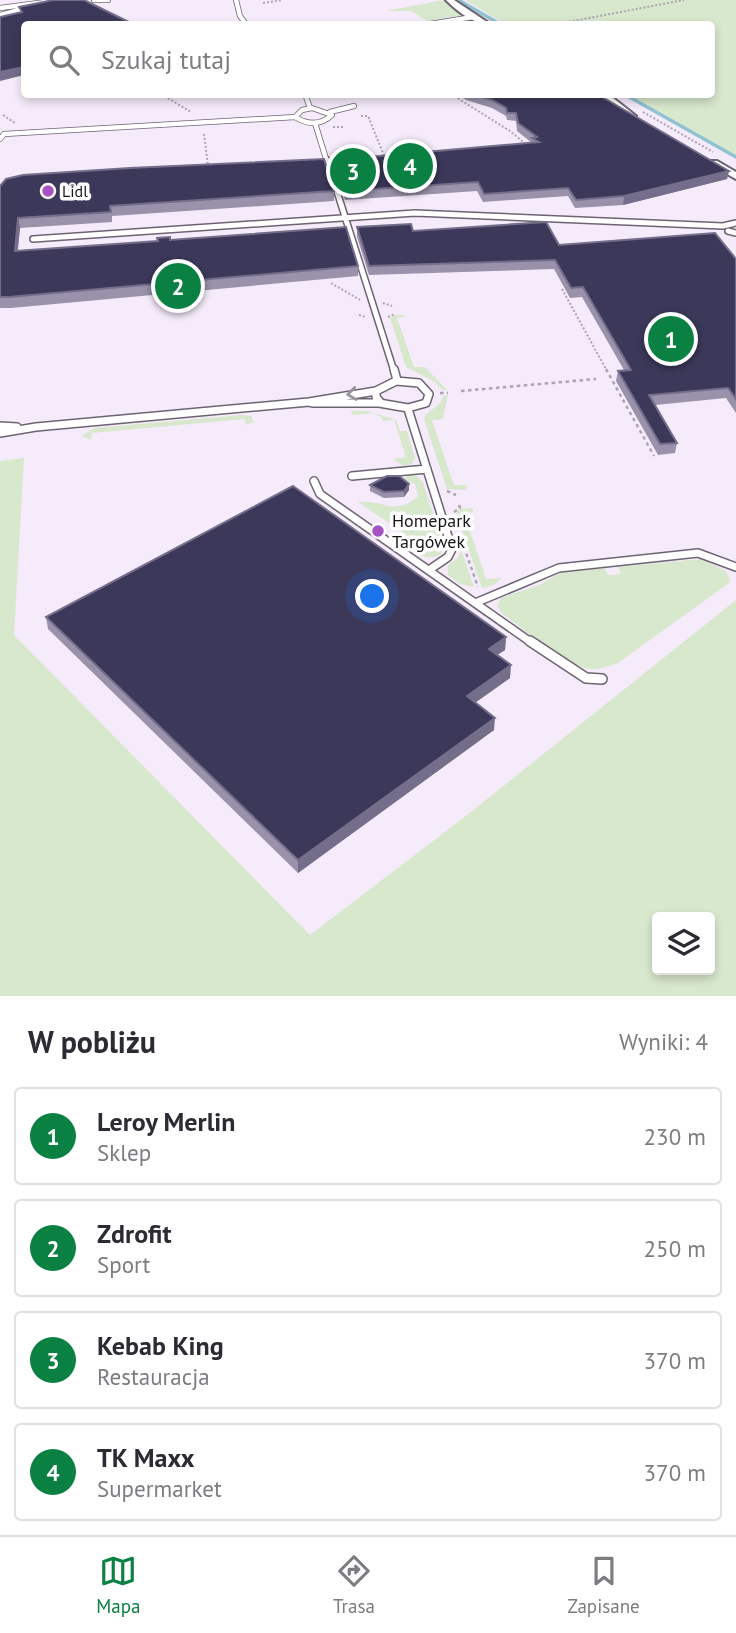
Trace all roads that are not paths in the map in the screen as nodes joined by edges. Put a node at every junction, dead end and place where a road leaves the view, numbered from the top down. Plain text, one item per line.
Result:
1 (61, 0) edge
2 (93, 0) edge
3 (108, 0) edge
4 (236, 0) edge
5 (450, 0) edge
6 (27, 5) junction
7 (0, 8) edge
8 (0, 15) edge
9 (474, 17) junction
10 (244, 21) edge
11 (448, 21) edge
12 (481, 21) edge
13 (307, 98) edge
14 (609, 98) edge
15 (354, 106) dead end
16 (310, 108) junction
17 (330, 112) junction
18 (640, 116) edge
19 (295, 117) junction
20 (315, 123) junction
21 (1, 135) edge
22 (708, 155) edge
23 (736, 176) edge
24 (346, 218) junction
25 (736, 223) edge
26 (728, 231) dead end
27 (736, 233) edge
28 (33, 239) dead end
29 (397, 380) junction
30 (376, 391) junction
31 (309, 402) junction
32 (381, 403) junction
33 (408, 410) junction
34 (0, 426) edge
35 (36, 427) junction
36 (0, 433) edge
37 (427, 469) junction
38 (352, 476) dead end
39 (314, 481) dead end
40 (736, 567) edge
41 (429, 570) junction
42 (475, 603) junction
43 (602, 679) dead end

1 - 6 lane
2 - 3 lane
4 - 10 lane
5 - 9 street
6 - 7 lane
6 - 8 lane
9 - 11 lane
9 - 12 street
13 - 16 lane
14 - 18 street
15 - 17 lane
16 - 17 lane
16 - 19 lane
17 - 20 lane
19 - 20 lane
19 - 21 lane
20 - 24 lane
22 - 23 street
24 - 25 lane
24 - 28 lane
24 - 29 lane
26 - 27 lane
29 - 30 lane
29 - 33 lane
30 -> 31 lane
30 - 32 lane
31 - 32 lane
31 - 35 lane
32 - 33 lane
33 - 37 lane
34 - 35 lane
35 - 36 lane
37 - 38 lane
37 - 41 lane
39 - 41 lane
40 - 42 lane
41 - 42 lane
42 - 43 lane

